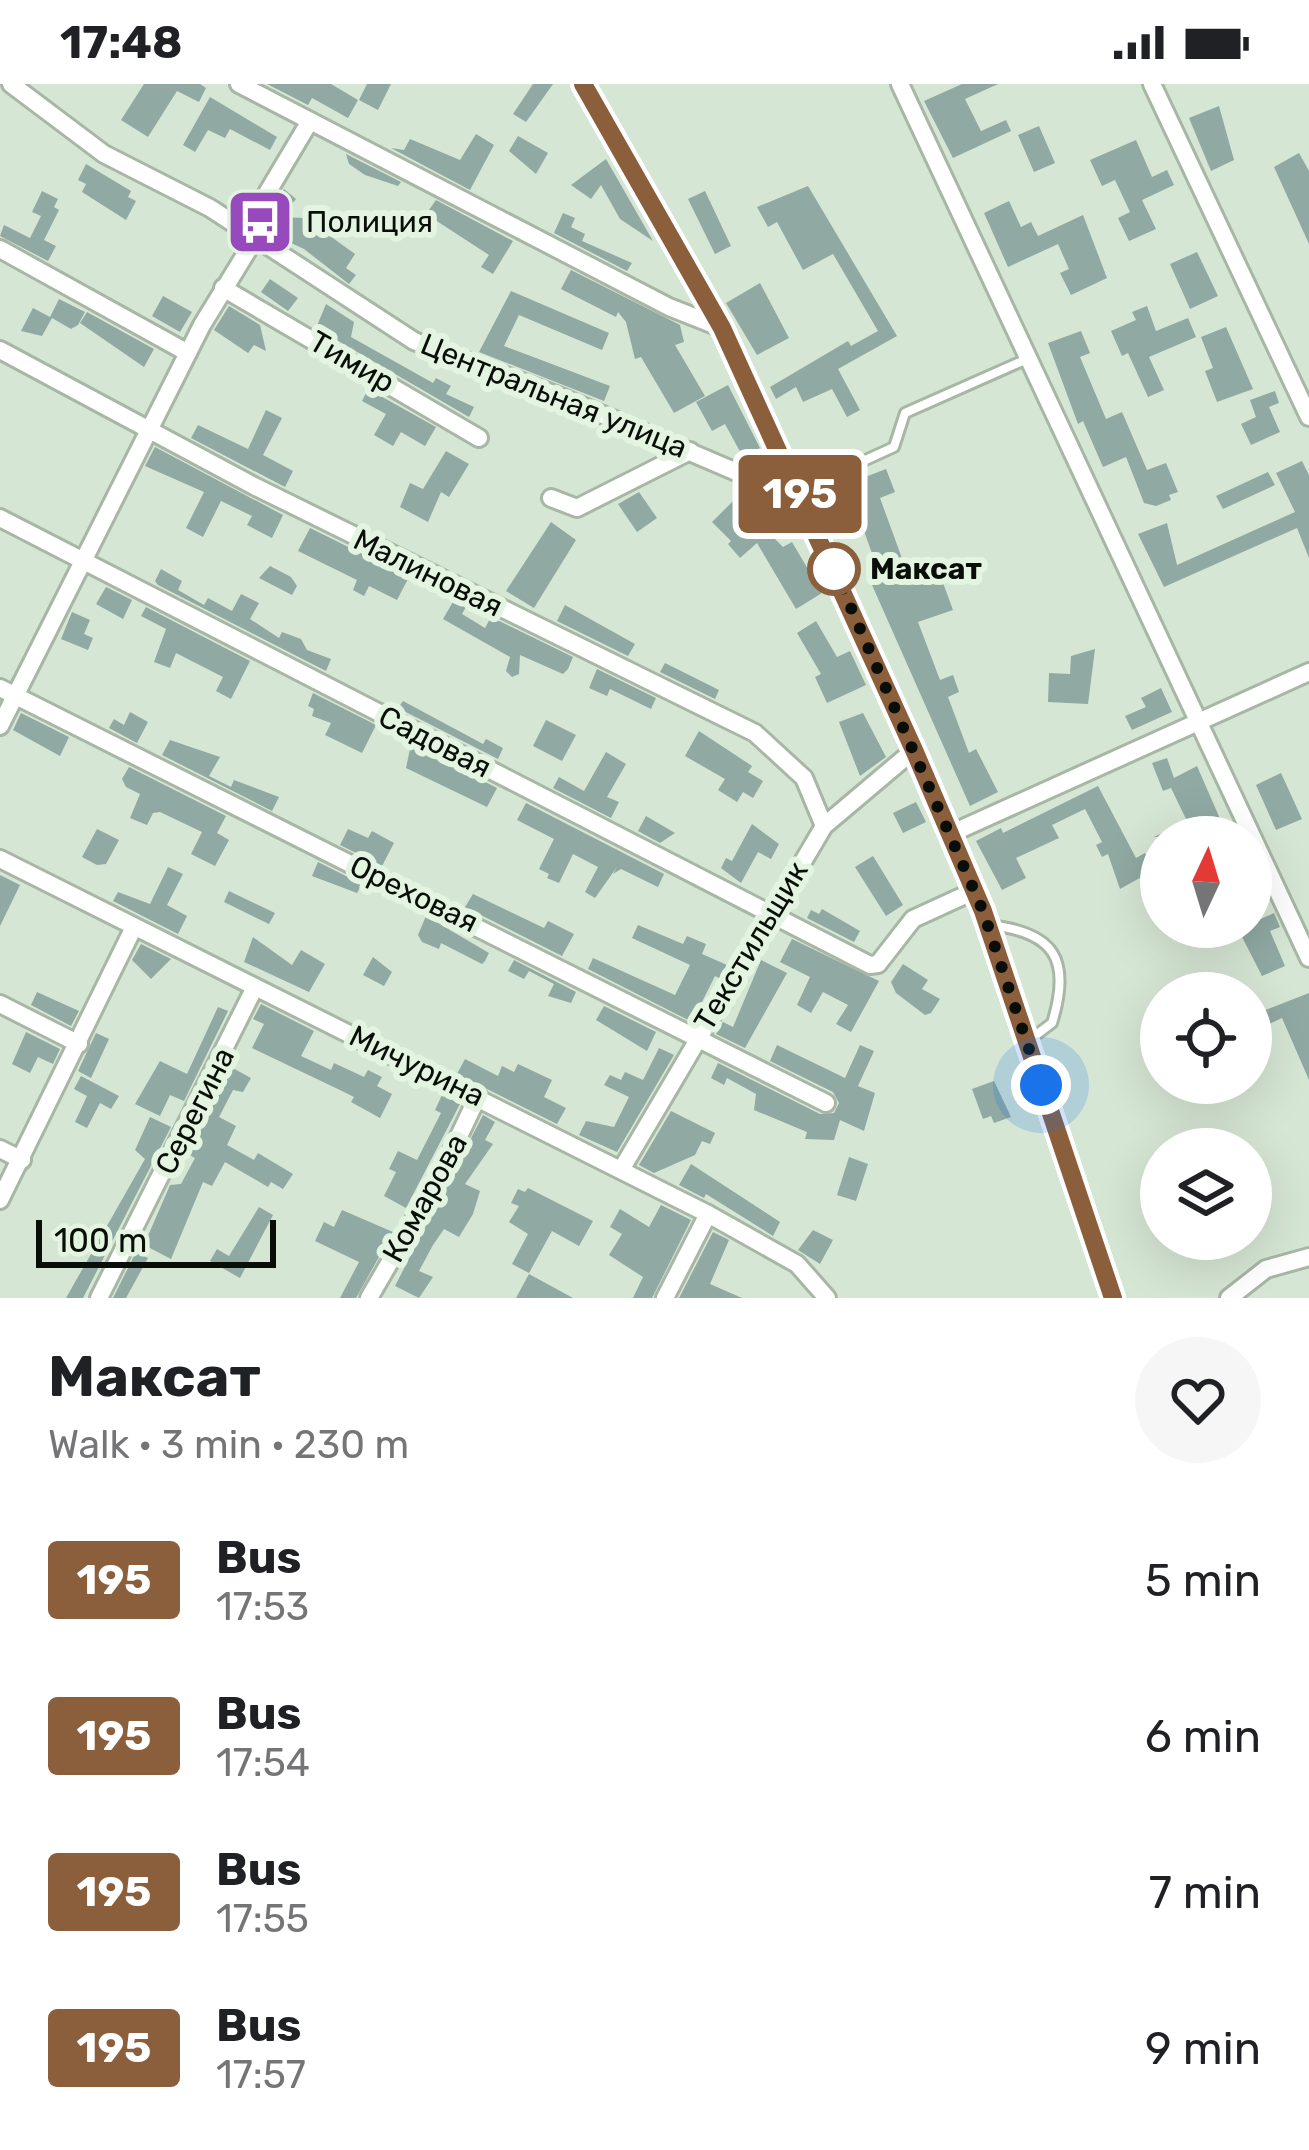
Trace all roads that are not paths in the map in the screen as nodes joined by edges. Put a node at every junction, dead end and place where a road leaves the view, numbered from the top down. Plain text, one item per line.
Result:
1 (10, 84) edge
2 (239, 84) edge
3 (900, 84) edge
4 (1152, 84) edge
5 (582, 85) edge
6 (310, 122) junction
7 (250, 233) junction
8 (0, 248) edge
9 (223, 288) junction
10 (722, 328) junction
11 (0, 350) edge
12 (188, 353) junction
13 (1028, 359) junction
14 (1309, 417) edge
15 (150, 431) junction
16 (479, 438) dead end
17 (690, 451) junction
18 (801, 496) junction
19 (550, 498) dead end
20 (0, 518) edge
21 (82, 561) junction
22 (1309, 672) edge
23 (7, 692) edge
24 (1198, 722) junction
25 (0, 726) edge
26 (914, 750) junction
27 (824, 826) junction
28 (950, 834) junction
29 (0, 859) edge
30 (974, 891) junction
31 (772, 911) junction
32 (987, 925) junction
33 (134, 928) junction
34 (1309, 958) edge
35 (255, 987) junction
36 (0, 1004) edge
37 (697, 1035) junction
38 (1027, 1042) junction
39 (79, 1044) junction
40 (478, 1096) junction
41 (826, 1103) dead end
42 (0, 1149) edge
43 (22, 1160) junction
44 (621, 1170) junction
45 (0, 1200) edge
46 (708, 1214) junction
47 (1309, 1257) edge
48 (825, 1294) edge
49 (99, 1298) edge
50 (369, 1298) edge
51 (665, 1298) edge
52 (1113, 1298) edge
53 (1229, 1298) edge

1 - 7 street, Центральная улица
2 - 6 street
3 - 13 street
4 - 14 street
5 - 10 street
6 - 7 street
6 - 10 street
7 - 9 street
7 - 17 street, Центральная улица
8 - 12 street
9 - 12 street
9 - 16 street, Тимир
10 - 18 street
11 - 15 street, Малиновая
12 - 15 street
13 - 18 lane
13 - 24 street
15 - 21 street
15 - 27 street, Малиновая
17 - 18 street, Центральная улица
17 - 19 street
18 - 26 street
20 - 21 street, Садовая
21 - 23 street
21 - 31 street, Садовая
22 - 24 street
23 - 25 street
23 - 37 street, Ореховая
24 - 28 street
24 - 34 street
26 - 27 street, Текстильщик
26 - 28 street
27 - 31 street, Текстильщик
28 - 30 street
29 - 33 street, Мичурина
30 - 31 street, Садовая
30 - 32 street
31 - 37 street, Текстильщик
32 - 38 street
32 - 38 lane
33 - 35 street, Мичурина
33 - 39 street
35 - 40 street, Мичурина
35 - 49 street, Серегина
36 - 39 street
37 - 41 street, Ореховая
37 - 44 street, Текстильщик
38 - 52 street
39 - 43 street
40 - 44 street, Мичурина
40 - 50 street, Комарова
42 - 43 street
43 - 45 street
44 - 46 street, Мичурина
46 - 48 street, Мичурина
46 - 51 street
47 - 53 street

